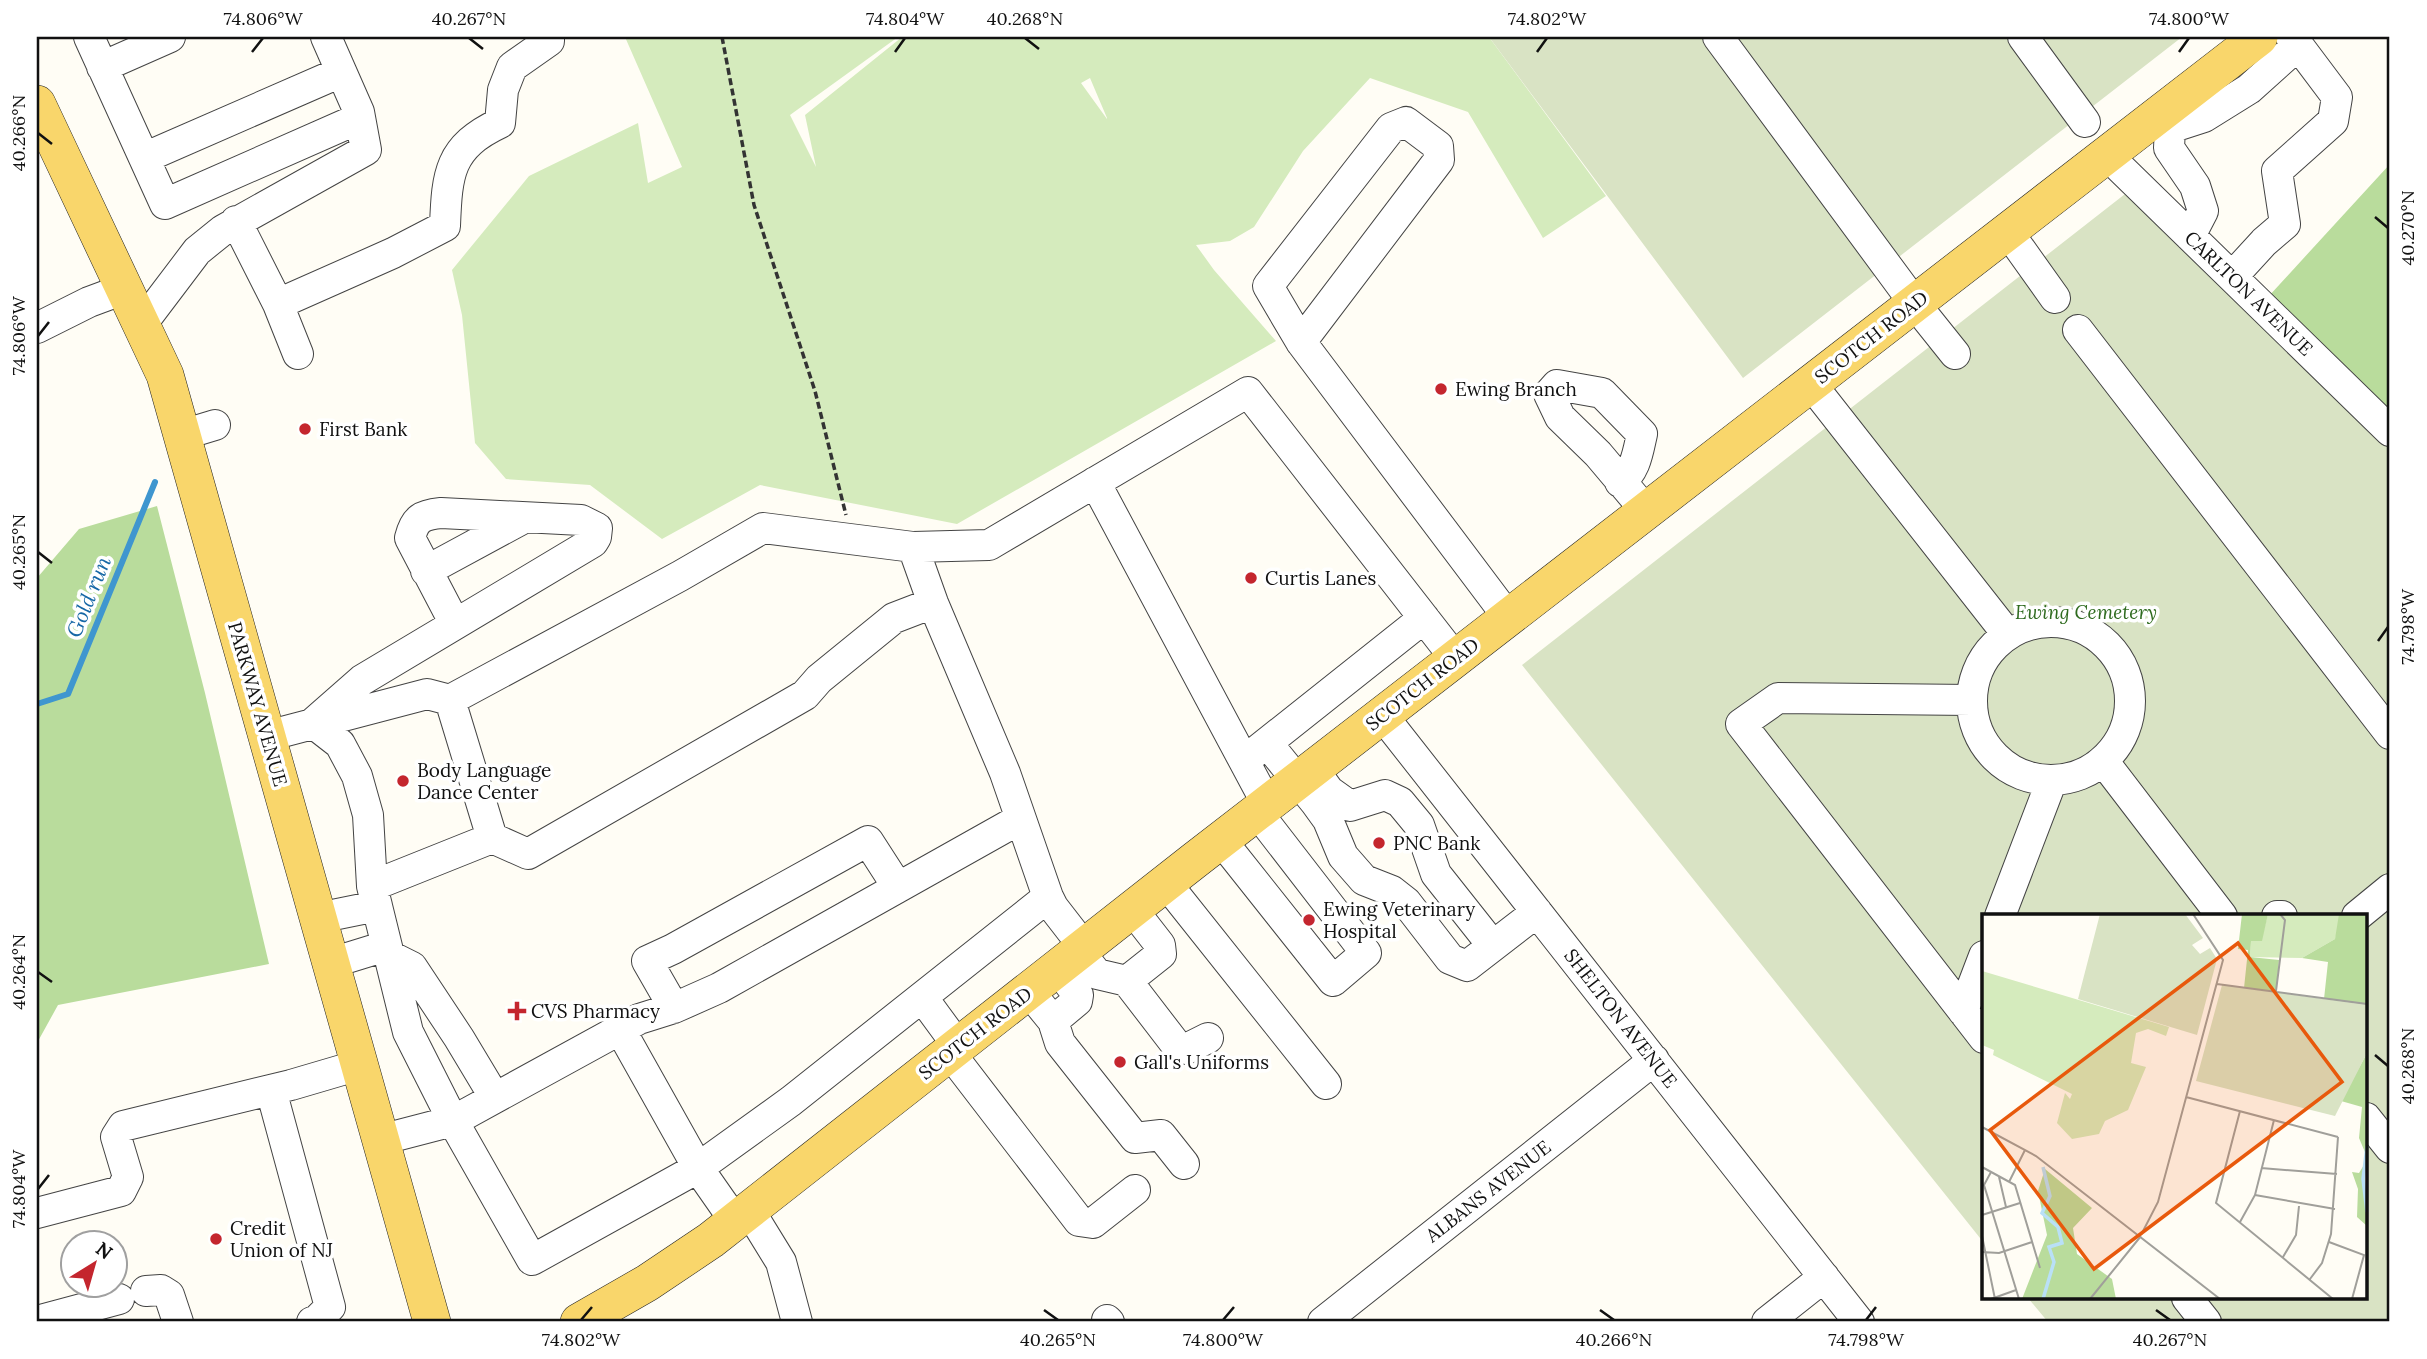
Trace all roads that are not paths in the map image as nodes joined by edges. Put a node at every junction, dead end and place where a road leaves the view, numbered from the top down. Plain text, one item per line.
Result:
1 (89, 37) edge
2 (170, 37) edge
3 (326, 37) edge
4 (1718, 37) edge
5 (2023, 37) edge
6 (2259, 37) edge
7 (549, 39) edge
8 (2294, 41) edge
9 (102, 67) junction
10 (341, 72) junction
11 (37, 104) edge
12 (360, 118) junction
13 (2085, 122) dead end
14 (2162, 123) junction
15 (2107, 155) junction
16 (145, 158) junction
17 (236, 221) junction
18 (2008, 232) junction
19 (2190, 236) junction
20 (2232, 277) junction
21 (124, 289) junction
22 (2055, 298) dead end
23 (1915, 303) junction
24 (278, 304) junction
25 (141, 325) junction
26 (37, 328) edge
27 (2078, 330) dead end
28 (1301, 342) junction
29 (298, 354) dead end
30 (1955, 354) dead end
31 (1811, 384) junction
32 (2390, 431) edge
33 (1095, 482) junction
34 (1620, 482) dead end
35 (1646, 511) junction
36 (525, 517) junction
37 (913, 547) junction
38 (426, 571) junction
39 (933, 603) junction
40 (1508, 617) junction
41 (1424, 618) junction
42 (454, 624) junction
43 (2008, 635) junction
44 (1455, 658) junction
45 (450, 700) junction
46 (1972, 700) junction
47 (1382, 715) junction
48 (313, 723) junction
49 (2390, 734) edge
50 (267, 736) junction
51 (1244, 762) junction
52 (2104, 762) junction
53 (1296, 767) junction
54 (2052, 780) junction
55 (1262, 808) junction
56 (1020, 819) junction
57 (492, 838) junction
58 (1221, 840) junction
59 (1430, 855) junction
60 (1166, 883) junction
61 (897, 886) junction
62 (2390, 889) edge
63 (1392, 891) junction
64 (375, 896) junction
65 (1048, 897) junction
66 (1132, 909) junction
67 (1537, 912) junction
68 (2001, 914) edge
69 (2220, 914) edge
70 (2359, 914) edge
71 (318, 918) junction
72 (1493, 946) junction
73 (387, 950) junction
74 (1073, 955) junction
75 (1982, 961) edge
76 (331, 963) junction
77 (1127, 981) junction
78 (1029, 990) junction
79 (922, 997) junction
80 (674, 1008) junction
81 (1963, 1011) junction
82 (1053, 1021) junction
83 (620, 1029) junction
84 (1982, 1035) edge
85 (1208, 1038) dead end
86 (954, 1049) junction
87 (1654, 1060) junction
88 (359, 1065) junction
89 (1326, 1084) dead end
90 (271, 1090) junction
91 (495, 1098) junction
92 (453, 1121) junction
93 (2368, 1121) edge
94 (380, 1140) junction
95 (2390, 1149) edge
96 (1184, 1164) dead end
97 (698, 1168) junction
98 (1135, 1190) dead end
99 (37, 1213) edge
100 (742, 1216) junction
101 (1824, 1278) junction
102 (2189, 1300) edge
103 (616, 1313) edge
104 (37, 1321) edge
105 (178, 1322) edge
106 (312, 1322) edge
107 (432, 1322) edge
108 (579, 1322) edge
109 (797, 1322) edge
110 (1323, 1322) edge
111 (1767, 1322) edge
112 (1859, 1322) edge
113 (2206, 1322) edge

1 - 9 street
2 - 9 street
3 - 10 street
4 - 23 street
5 - 13 street
6 - 14 main road, SCOTCH ROAD
7 - 24 street
8 - 14 street
8 - 20 street
9 - 16 street
10 - 12 street
10 - 16 street
11 - 21 main road, PARKWAY AVENUE
12 - 16 street
12 - 17 street
14 - 15 main road, SCOTCH ROAD
14 - 19 street
15 - 18 main road, SCOTCH ROAD
15 - 19 street, CARLTON AVENUE
17 - 24 street
17 - 25 street
18 - 22 street
18 - 23 main road, SCOTCH ROAD
19 - 20 street, CARLTON AVENUE
20 - 32 street, CARLTON AVENUE
21 - 25 main road, PARKWAY AVENUE
21 - 26 street
23 - 30 street
23 - 31 main road, SCOTCH ROAD
24 - 29 street
25 - 50 main road, PARKWAY AVENUE
27 - 49 street
28 - 28 street
28 - 40 street
31 - 35 main road, SCOTCH ROAD
31 - 43 street
33 - 37 street
33 - 41 street
33 - 51 street
34 - 35 street
35 - 40 main road, SCOTCH ROAD
36 - 38 street
36 - 38 street
36 - 42 street
37 - 39 street
37 - 45 street
38 - 42 street
39 - 56 street
39 - 57 street
40 - 44 main road, SCOTCH ROAD
41 - 44 street
41 - 51 street
42 - 48 street
43 - 46 street
43 - 52 street
44 - 47 main road, SCOTCH ROAD
45 - 48 street
45 - 57 street
46 - 54 street
46 - 81 street
47 - 53 main road, SCOTCH ROAD
47 - 67 street, SHELTON AVENUE
48 - 50 street
48 - 64 street
50 - 71 main road, PARKWAY AVENUE
51 - 55 street
52 - 54 street
52 - 69 street
53 - 55 main road, SCOTCH ROAD
53 - 59 street
53 - 63 street
54 - 68 street
55 - 58 main road, SCOTCH ROAD
55 - 58 street
56 - 61 street
56 - 65 street
57 - 64 street
58 - 60 main road, SCOTCH ROAD
59 - 63 street
59 - 72 street
60 - 66 main road, SCOTCH ROAD
60 - 89 street
61 - 80 street
61 - 80 street
62 - 70 street
63 - 72 street
64 - 71 street
64 - 73 street
65 - 74 street
65 - 79 street
66 - 74 main road, SCOTCH ROAD
66 - 77 street
67 - 72 street
67 - 87 street, SHELTON AVENUE
71 - 76 main road, PARKWAY AVENUE
73 - 76 street
73 - 91 street
73 - 92 street
74 - 77 street
74 - 78 main road, SCOTCH ROAD
74 - 82 street
75 - 81 street
76 - 88 main road, PARKWAY AVENUE
77 - 85 street
78 - 82 street
78 - 86 main road, SCOTCH ROAD
79 - 86 street
79 - 97 street
80 - 83 street
81 - 84 street
82 - 96 street
83 - 91 street
83 - 97 street
86 - 98 street
86 - 100 main road, SCOTCH ROAD
87 - 101 street, SHELTON AVENUE
87 - 110 street, ALBANS AVENUE
88 - 90 street
88 - 94 main road, PARKWAY AVENUE
90 - 99 street
90 - 106 street
91 - 92 street
92 - 94 street
92 - 97 street
93 - 95 street
94 - 107 main road, PARKWAY AVENUE
97 - 100 street
100 - 103 main road, SCOTCH ROAD
100 - 109 street
101 - 111 street
101 - 112 street, SHELTON AVENUE
102 - 113 street
103 - 108 main road, SCOTCH ROAD
104 - 105 street

